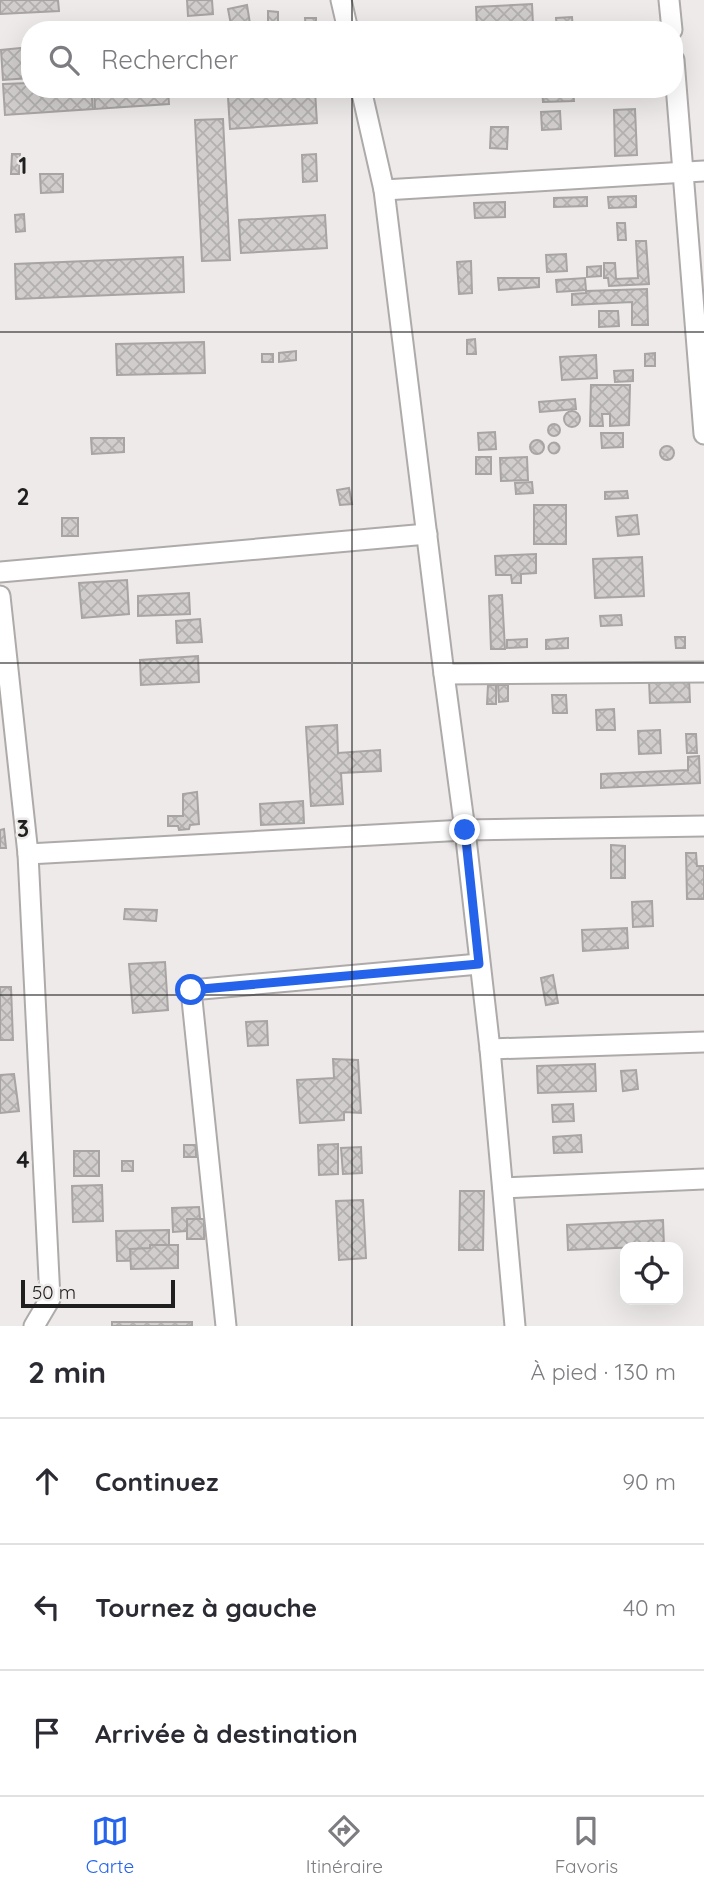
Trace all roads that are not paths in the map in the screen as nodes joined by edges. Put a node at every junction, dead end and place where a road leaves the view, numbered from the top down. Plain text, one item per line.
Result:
1 (341, 0) edge
2 (669, 0) edge
3 (346, 21) edge
4 (670, 21) edge
5 (363, 98) edge
6 (681, 98) edge
7 (694, 171) edge
8 (384, 190) junction
9 (704, 434) edge
10 (427, 534) junction
11 (0, 572) edge
12 (0, 596) edge
13 (704, 672) edge
14 (444, 674) junction
15 (704, 826) edge
16 (465, 830) junction
17 (28, 854) junction
18 (479, 964) junction
19 (704, 1042) edge
20 (489, 1049) junction
21 (704, 1178) edge
22 (503, 1188) junction
23 (34, 1326) edge
24 (226, 1326) edge
25 (515, 1326) edge

1 - 3 street
2 - 4 street
5 - 8 street
6 - 7 street
7 - 8 street
7 - 9 street
8 - 10 street
10 - 11 street
10 - 14 street
12 - 17 street
13 - 14 street
14 - 16 street
15 - 16 street
16 - 17 street
16 - 18 street
17 - 23 street
18 - 20 street
18 - 24 street
19 - 20 street
20 - 22 street
21 - 22 street
22 - 25 street

